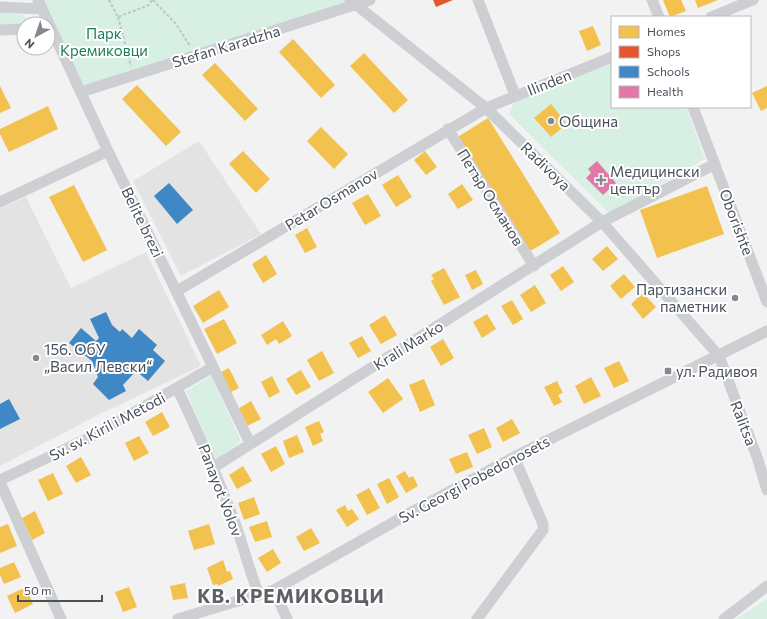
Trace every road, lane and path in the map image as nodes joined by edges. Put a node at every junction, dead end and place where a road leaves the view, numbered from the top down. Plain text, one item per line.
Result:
1 (108, 0) edge
2 (152, 0) edge
3 (370, 0) edge
4 (478, 0) edge
5 (652, 0) edge
6 (753, 0) edge
7 (353, 3) edge
8 (40, 4) edge
9 (0, 7) edge
10 (45, 16) edge
11 (659, 16) edge
12 (713, 16) edge
13 (118, 17) junction
14 (16, 29) edge
15 (0, 30) edge
16 (56, 40) edge
17 (196, 56) junction
18 (611, 57) edge
19 (133, 75) junction
20 (81, 92) junction
21 (516, 95) junction
22 (486, 108) junction
23 (693, 108) edge
24 (448, 129) junction
25 (108, 151) junction
26 (715, 164) junction
27 (0, 202) edge
28 (602, 222) junction
29 (534, 266) junction
30 (177, 291) junction
31 (767, 302) edge
32 (767, 331) edge
33 (719, 356) junction
34 (213, 367) junction
35 (178, 388) junction
36 (250, 443) junction
37 (762, 455) edge
38 (514, 457) junction
39 (214, 467) junction
40 (0, 481) edge
41 (767, 490) edge
42 (767, 586) edge
43 (274, 590) junction
44 (258, 595) junction
45 (61, 619) edge
46 (178, 619) edge
47 (287, 619) edge
48 (477, 619) edge
49 (724, 619) edge

1 - 13 path
2 - 13 path
2 - 17 path
3 - 7 street, Stefan Karadzha
4 - 21 street
5 - 11 street
6 - 12 street
7 - 17 street, Stefan Karadzha
7 - 22 street, Radivoya
8 - 9 street
8 - 10 street, Belite brezi
13 - 19 path
14 - 15 street
16 - 20 street, Belite brezi
17 - 19 street, Stefan Karadzha
18 - 21 street, Ilinden
19 - 20 street, Stefan Karadzha
20 - 25 street, Belite brezi
21 - 22 street, Ilinden
22 - 24 street, Petar Osmanov
22 - 28 street, Radivoya
23 - 26 street, Oborishte
24 - 29 street, Петър Османов
24 - 30 street, Petar Osmanov
25 - 27 street
25 - 30 street, Belite brezi
26 - 28 street
26 - 31 street, Oborishte
28 - 29 street, Krali Marko
28 - 33 street, Radivoya
29 - 36 street, Krali Marko
30 - 34 street, Belite brezi
32 - 33 street, Sv. Georgi Pobedonosets
33 - 37 street, Ralitsa
33 - 38 street, Sv. Georgi Pobedonosets
34 - 35 street, Sv. sv. Kiril i Metodi
34 - 36 street, Belite brezi
35 - 39 street, Panayot Volov
35 - 40 street, Sv. sv. Kiril i Metodi
36 - 39 street, Krali Marko
37 - 41 street, Ralitsa
38 - 43 street, Sv. Georgi Pobedonosets
38 - 48 street
39 - 44 street, Panayot Volov
40 - 45 street
42 - 49 street
43 - 44 street, Sv. Georgi Pobedonosets
43 - 47 street
44 - 46 street, Sv. Georgi Pobedonosets

